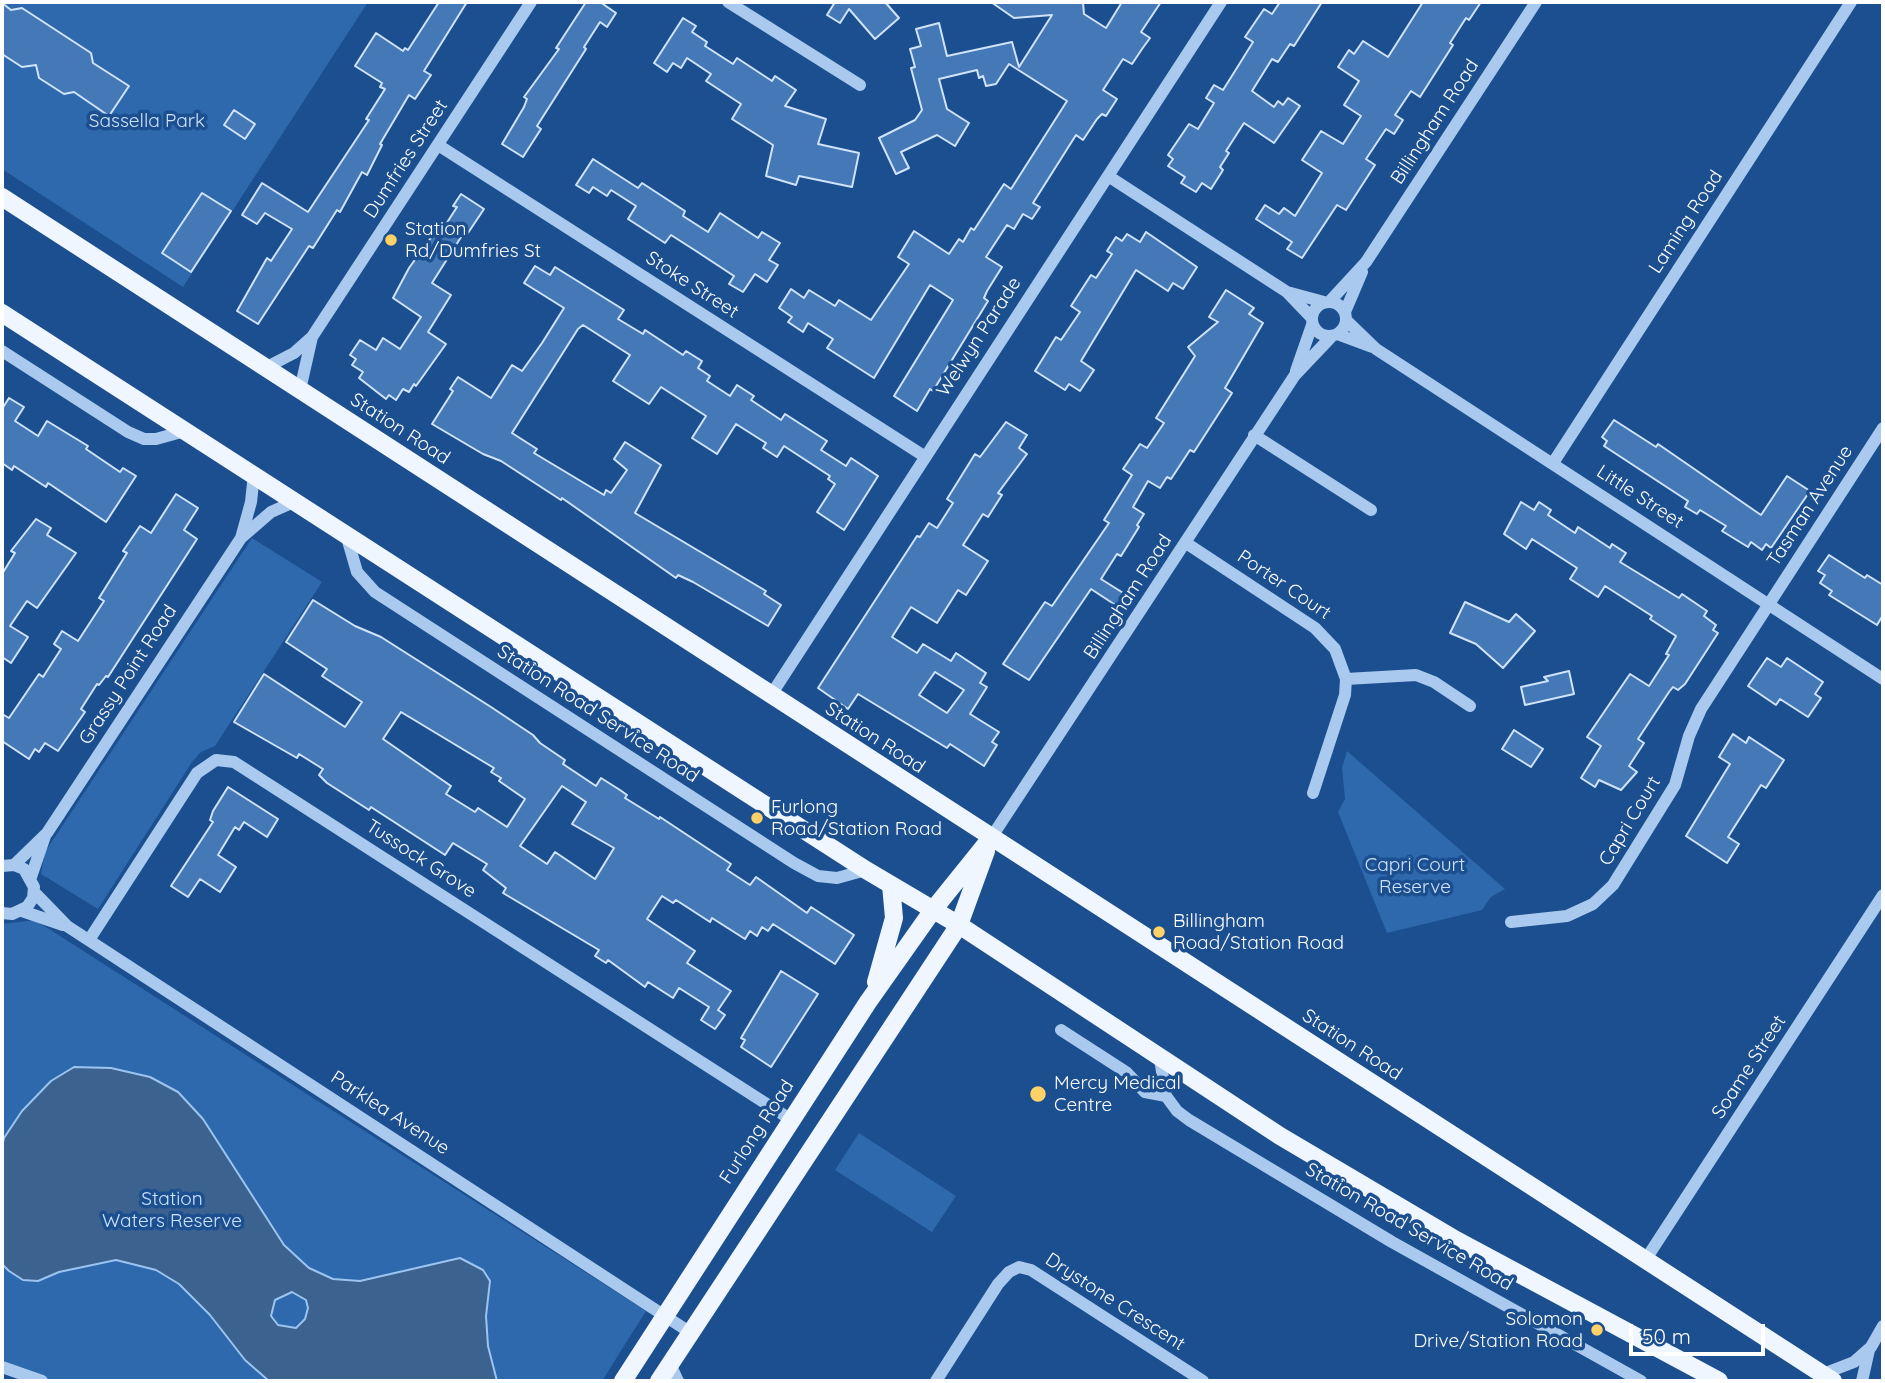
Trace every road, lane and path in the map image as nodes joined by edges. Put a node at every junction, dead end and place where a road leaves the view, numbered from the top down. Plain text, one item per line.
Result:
1 (531, 2) edge
2 (728, 2) edge
3 (1221, 2) edge
4 (1536, 2) edge
5 (1851, 2) edge
6 (860, 85) dead end
7 (438, 145) junction
8 (1108, 176) junction
9 (2, 197) edge
10 (1366, 262) junction
11 (1287, 292) junction
12 (1327, 301) junction
13 (2, 313) edge
14 (1346, 316) junction
15 (1312, 321) junction
16 (1334, 335) junction
17 (312, 337) junction
18 (1376, 348) junction
19 (2, 351) edge
20 (265, 368) junction
21 (1294, 375) junction
22 (300, 390) junction
23 (1883, 428) edge
24 (185, 431) junction
25 (1254, 435) junction
26 (924, 456) junction
27 (1553, 463) junction
28 (254, 474) junction
29 (296, 501) junction
30 (1371, 510) dead end
31 (345, 532) junction
32 (241, 538) junction
33 (1186, 543) junction
34 (1769, 604) junction
35 (1346, 679) junction
36 (1883, 679) edge
37 (771, 695) junction
38 (1470, 706) dead end
39 (1312, 793) dead end
40 (47, 833) junction
41 (991, 838) junction
42 (8, 866) edge
43 (866, 870) junction
44 (31, 877) junction
45 (891, 885) junction
46 (34, 892) junction
47 (1883, 895) edge
48 (933, 910) junction
49 (22, 911) junction
50 (4, 915) edge
51 (1511, 922) dead end
52 (959, 925) junction
53 (67, 926) junction
54 (89, 940) junction
55 (868, 1002) junction
56 (1061, 1030) dead end
57 (1160, 1059) junction
58 (1166, 1096) junction
59 (790, 1119) junction
60 (1646, 1259) junction
61 (665, 1315) junction
62 (1883, 1326) edge
63 (691, 1333) junction
64 (1871, 1347) junction
65 (670, 1364) junction
66 (2, 1367) edge
67 (1828, 1378) edge
68 (42, 1381) edge
69 (623, 1381) edge
70 (659, 1381) edge
71 (678, 1381) edge
72 (936, 1381) edge
73 (1203, 1381) edge
74 (1641, 1381) edge
75 (1719, 1381) edge
76 (1862, 1381) edge

1 - 7 street, Dumfries Street
2 - 6 street
3 - 8 street, Welwyn Parade
4 - 10 street, Billingham Road
5 - 27 street, Laming Road
7 - 17 street, Dumfries Street
7 - 26 street, Stoke Street
8 - 11 street
8 - 26 street, Welwyn Parade
9 - 20 main road, Station Road
10 - 12 street, Billingham Road
10 - 14 street, Billingham Road
11 - 12 street
11 - 15 street
12 - 14 street
12 - 15 street
13 - 24 main road
14 - 16 street
14 - 18 street, Little Street
15 - 16 street
15 - 21 street, Billingham Road
16 - 18 street, Little Street
16 - 21 street, Billingham Road
17 - 20 street, Dumfries Street
17 - 22 street, Dumfries Street
18 - 27 street, Little Street
19 - 24 street
20 - 22 main road, Station Road
21 - 25 street, Billingham Road
22 - 37 main road, Station Road
23 - 34 street, Tasman Avenue
24 - 28 main road
25 - 30 street
25 - 33 street, Billingham Road
26 - 37 street, Welwyn Parade
27 - 34 street, Little Street
28 - 29 main road
28 - 32 street, Grassy Point Road
29 - 31 main road
29 - 32 street, Grassy Point Road
31 - 43 main road
31 - 43 street, Station Road Service Road
32 - 40 street, Grassy Point Road
33 - 35 street, Porter Court
33 - 41 street, Billingham Road
34 - 36 street, Little Street
34 - 51 street, Capri Court
35 - 38 street
35 - 39 street
37 - 41 main road, Station Road
40 - 42 street, Grassy Point Road
40 - 44 street, Grassy Point Road
41 - 48 main road, Furlong Road
41 - 52 main road
41 - 60 main road, Station Road
42 - 44 street
43 - 45 main road
44 - 46 street
45 - 48 main road
45 - 55 main road
46 - 49 street
46 - 53 street, Parklea Avenue
47 - 60 street, Soame Street
48 - 52 main road
48 - 55 main road, Furlong Road
49 - 50 street
49 - 53 street, Parklea Avenue
52 - 57 main road
52 - 63 main road
53 - 54 street, Parklea Avenue
54 - 59 street, Tussock Grove
54 - 61 street, Parklea Avenue
55 - 59 main road, Furlong Road
56 - 58 street, Station Road Service Road
57 - 58 street
57 - 75 main road
58 - 74 street, Station Road Service Road
59 - 61 main road, Furlong Road
60 - 67 main road, Station Road
61 - 63 street, Parklea Avenue
61 - 69 main road, Furlong Road
62 - 64 street
63 - 65 main road
64 - 67 street
64 - 76 street
65 - 70 main road
65 - 71 street
66 - 68 street
72 - 73 street, Drystone Crescent

